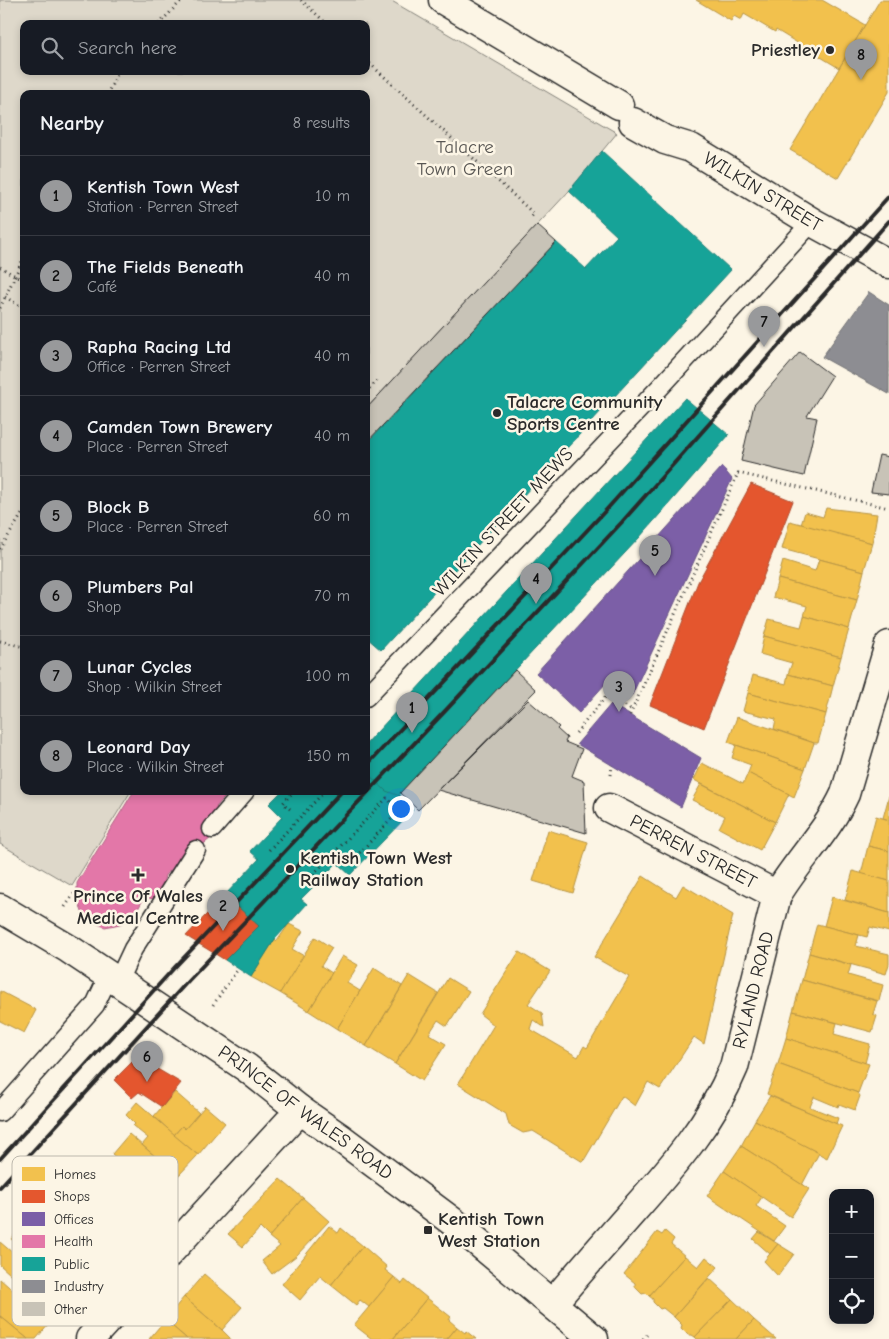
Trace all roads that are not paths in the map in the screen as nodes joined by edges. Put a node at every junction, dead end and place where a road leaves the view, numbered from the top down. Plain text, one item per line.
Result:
1 (443, 0) edge
2 (812, 222) junction
3 (889, 264) edge
4 (889, 644) edge
5 (370, 693) edge
6 (242, 795) edge
7 (609, 808) dead end
8 (212, 829) dead end
9 (196, 850) dead end
10 (777, 895) junction
11 (0, 908) edge
12 (114, 978) junction
13 (300, 1110) junction
14 (0, 1112) edge
15 (178, 1243) edge
16 (553, 1303) junction
17 (102, 1326) edge
18 (90, 1339) edge
19 (594, 1339) edge

1 - 2 street, WILKIN STREET
2 - 3 street, WILKIN STREET
2 - 5 lane, WILKIN STREET MEWS
4 - 10 street, RYLAND ROAD
6 - 8 lane
7 - 10 street, PERREN STREET
9 - 12 lane
10 - 16 street, RYLAND ROAD
11 - 12 street, PRINCE OF WALES ROAD
12 - 13 street, PRINCE OF WALES ROAD
12 - 14 lane
13 - 15 street
13 - 16 street, PRINCE OF WALES ROAD
16 - 19 street, PRINCE OF WALES ROAD
17 - 18 street

